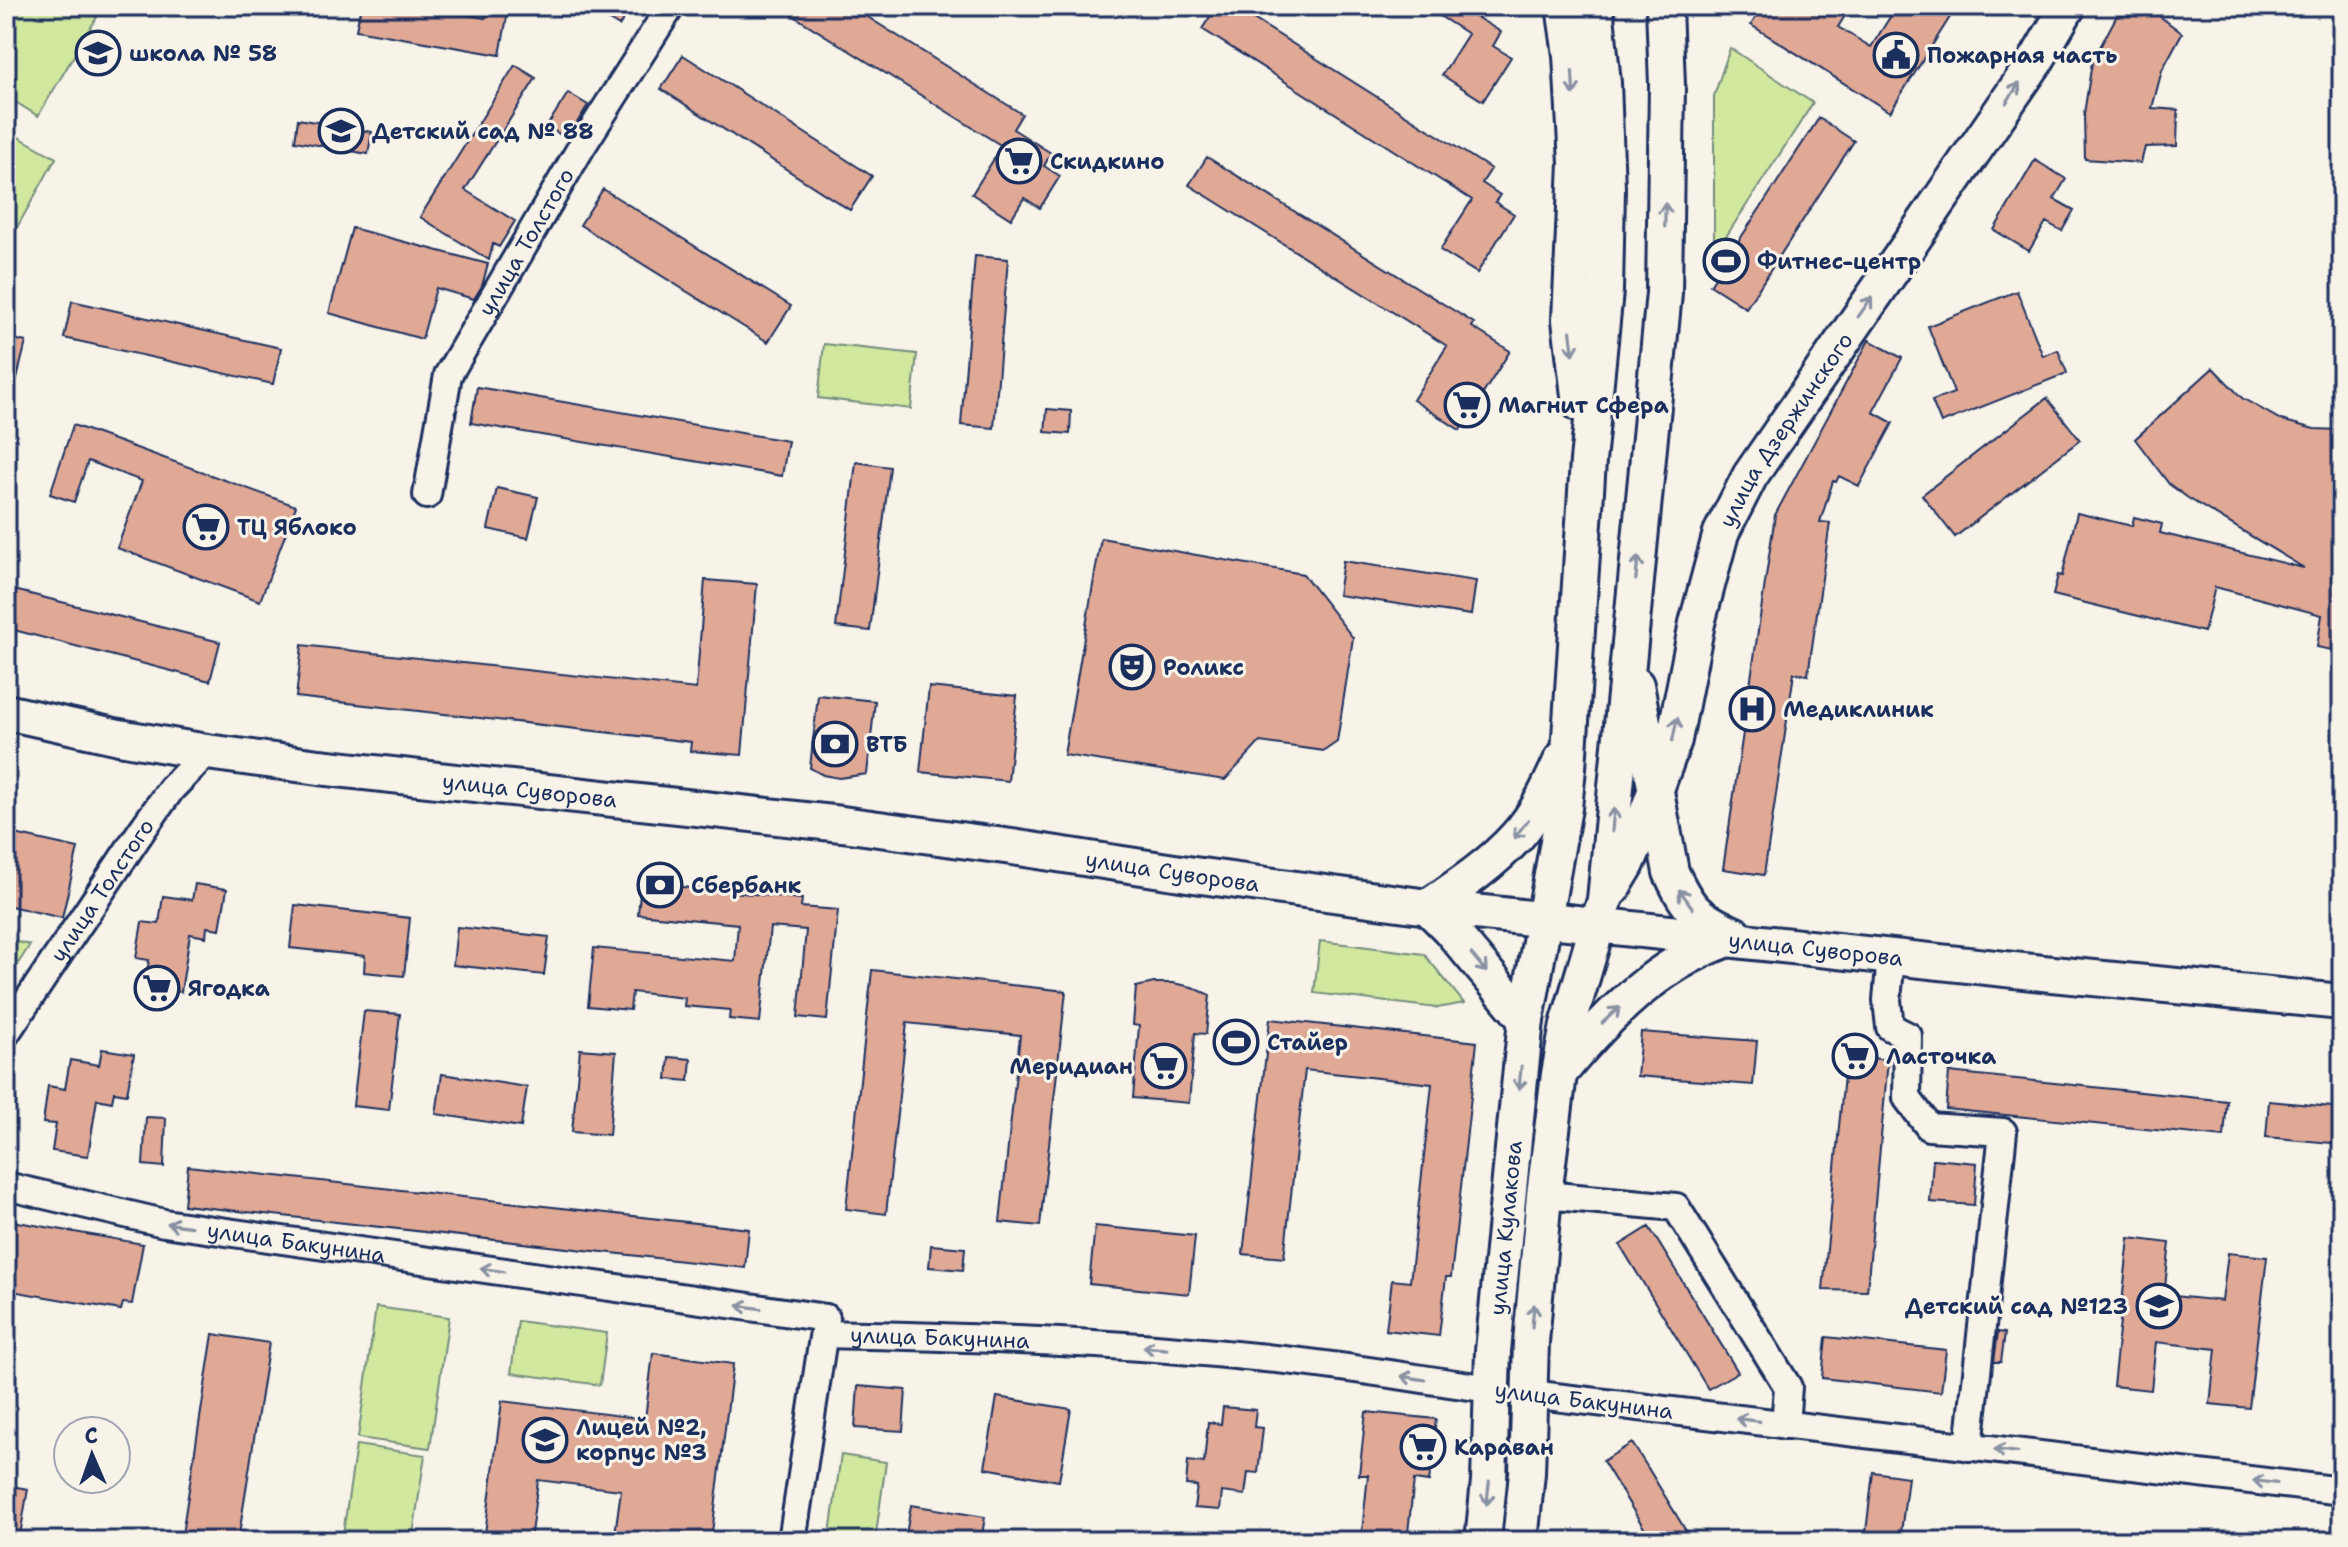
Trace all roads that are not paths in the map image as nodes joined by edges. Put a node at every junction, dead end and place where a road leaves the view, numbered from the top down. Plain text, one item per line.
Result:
1 (671, 6) edge
2 (1564, 6) edge
3 (1595, 6) edge
4 (1664, 6) edge
5 (2068, 6) edge
6 (1588, 461) junction
7 (427, 495) dead end
8 (1629, 645) junction
9 (6, 712) edge
10 (1571, 737) junction
11 (207, 752) junction
12 (1655, 787) junction
13 (1428, 907) junction
14 (1601, 912) junction
15 (1545, 918) junction
16 (1738, 940) junction
17 (1891, 957) junction
18 (2342, 1002) edge
19 (1526, 1020) junction
20 (6, 1033) edge
21 (1559, 1074) junction
22 (6, 1186) edge
23 (1544, 1195) junction
24 (825, 1326) junction
25 (1490, 1389) junction
26 (1530, 1394) junction
27 (1785, 1425) junction
28 (1969, 1447) junction
29 (2342, 1491) edge
30 (792, 1541) edge
31 (1483, 1541) edge
32 (1520, 1541) edge

1 - 7 street, улица Толстого
2 -> 6 main road
3 - 6 main road
8 -> 4 main road
12 -> 5 main road, улица Дзержинского
6 - 10 main road, улица Кулакова
8 - 12 main road
14 -> 8 main road
9 - 11 main road, улица Суворова
10 -> 13 main road
10 - 15 main road, улица Кулакова
11 - 13 main road, улица Суворова
11 - 20 street, улица Толстого
12 - 14 main road, улица Дзержинского
16 -> 12 main road
13 - 15 main road, улица Суворова
13 -> 19 main road
14 - 15 main road, улица Суворова
14 - 16 main road, улица Суворова
14 - 21 main road, улица Кулакова
15 - 19 main road, улица Кулакова
16 - 17 main road, улица Суворова
21 -> 16 main road
17 - 18 main road, улица Суворова
17 - 28 street
19 -> 25 main road, улица Кулакова
21 - 23 main road, улица Кулакова
24 -> 22 street, улица Бакунина
26 -> 23 main road, улица Кулакова
23 - 27 street
25 -> 24 street, улица Бакунина
24 - 30 street
25 - 26 main road, улица Бакунина
25 -> 31 main road, улица Кулакова
27 -> 26 street, улица Бакунина
26 - 32 main road, улица Кулакова
27 - 28 street, улица Бакунина
29 -> 28 street, улица Бакунина

